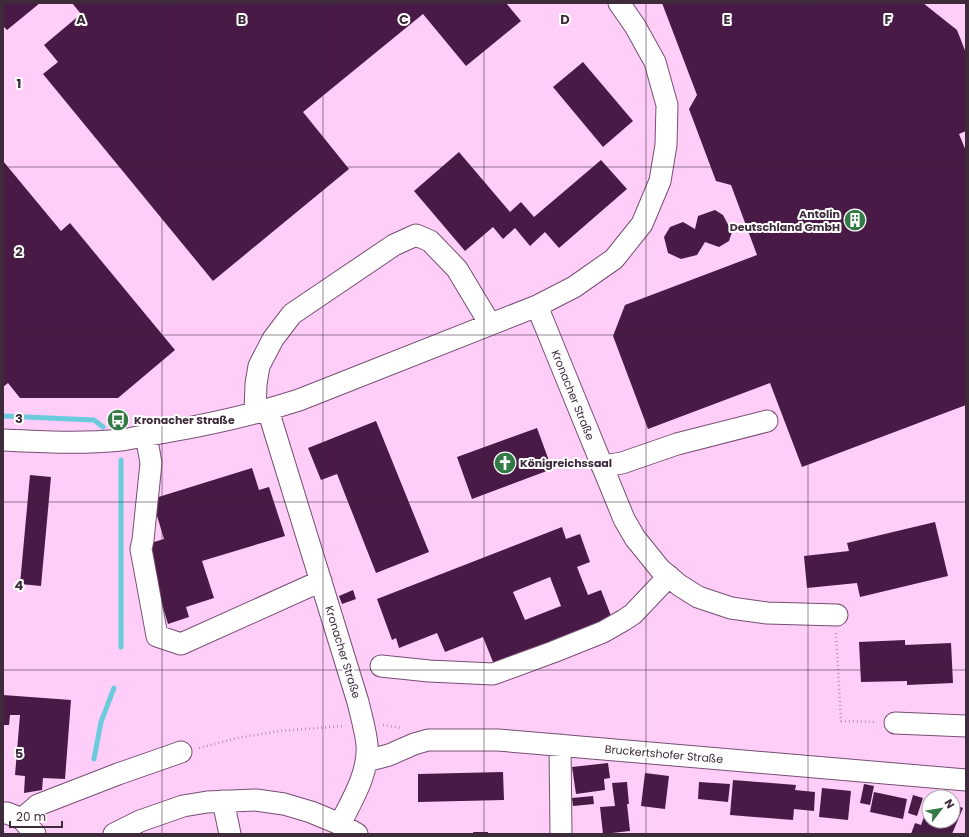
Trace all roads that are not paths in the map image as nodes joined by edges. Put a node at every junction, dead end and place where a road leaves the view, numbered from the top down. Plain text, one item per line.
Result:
1 (619, 3) edge
2 (537, 306) junction
3 (490, 324) junction
4 (262, 412) junction
5 (767, 421) dead end
6 (146, 435) junction
7 (3, 440) edge
8 (602, 466) junction
9 (669, 576) junction
10 (321, 581) junction
11 (836, 615) road end
12 (381, 666) dead end
13 (895, 723) road end
14 (966, 726) edge
15 (560, 745) junction
16 (181, 752) road end
17 (366, 761) junction
18 (966, 780) edge
19 (223, 801) junction
20 (20, 822) edge
21 (349, 829) edge
22 (114, 834) edge
23 (230, 834) edge
24 (561, 834) edge

1 - 2 street
2 - 3 street
2 - 8 street, Kronacher Straße
3 - 4 street
3 - 4 street, Kronacher Straße
4 - 6 street
4 - 10 street, Kronacher Straße
5 - 8 street
6 - 7 street
6 - 10 street
8 - 9 street, Kronacher Straße
9 - 11 street, Kronacher Straße
9 - 12 street
10 - 17 street, Kronacher Straße
13 - 14 street
15 - 17 street, Bruckertshofer Straße
15 - 18 street, Bruckertshofer Straße
15 - 24 street
16 - 20 street
17 - 21 street, Kronacher Straße
19 - 21 street
19 - 22 street
19 - 23 street

